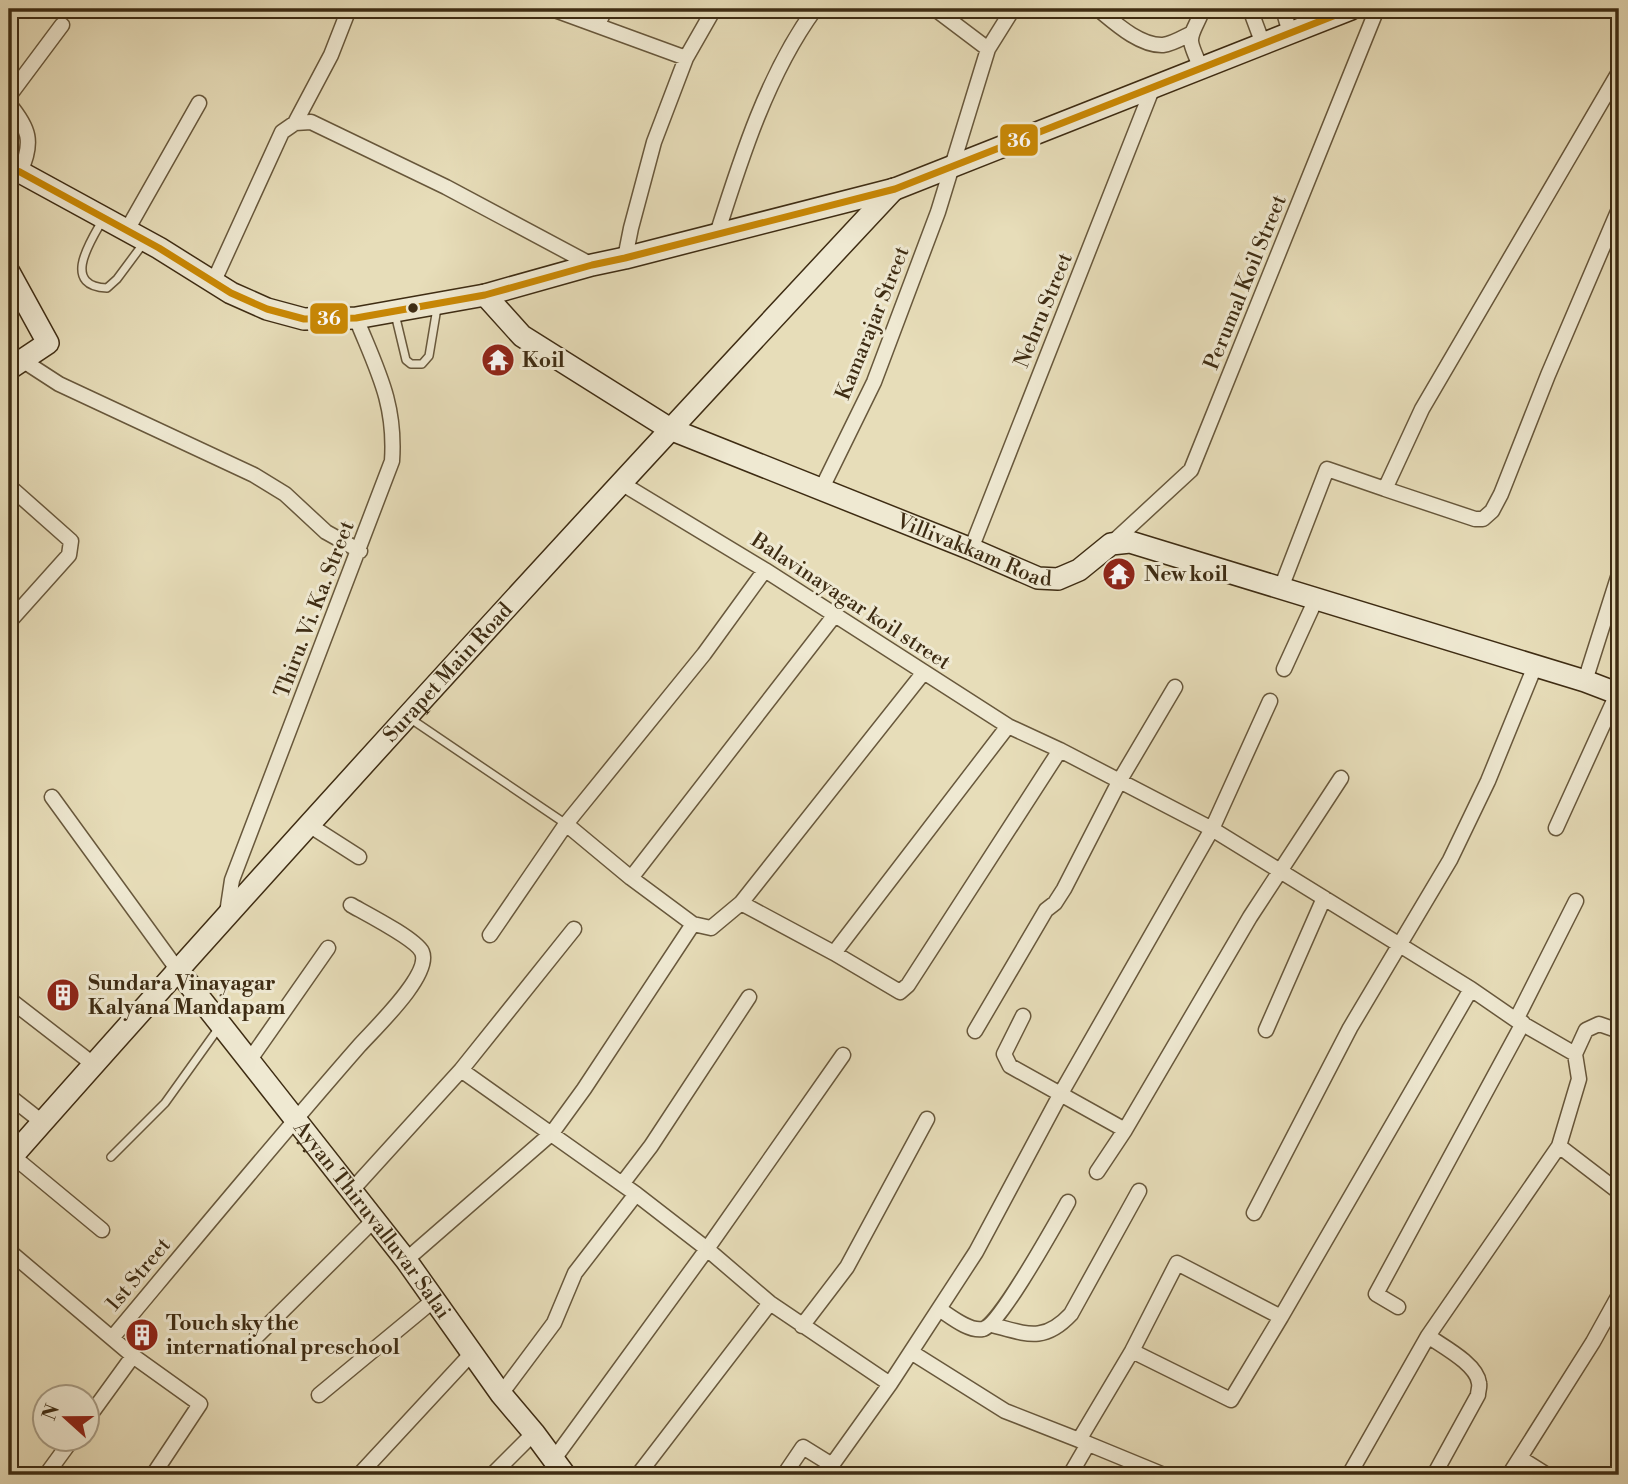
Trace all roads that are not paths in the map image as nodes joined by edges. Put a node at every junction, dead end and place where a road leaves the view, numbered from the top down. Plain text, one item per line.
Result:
1 (349, 9) edge
2 (552, 9) edge
3 (605, 9) edge
4 (714, 9) edge
5 (815, 9) edge
6 (935, 9) edge
7 (1013, 9) edge
8 (1098, 9) edge
9 (1203, 9) edge
10 (1251, 9) edge
11 (1283, 9) edge
12 (1351, 9) edge
13 (1377, 9) edge
14 (62, 25) dead end
15 (598, 25) junction
16 (1290, 33) junction
17 (1190, 34) junction
18 (1263, 44) junction
19 (988, 49) junction
20 (686, 58) junction
21 (1201, 68) junction
22 (1618, 77) edge
23 (1153, 87) junction
24 (9, 96) edge
25 (199, 103) dead end
26 (9, 104) edge
27 (295, 123) junction
28 (953, 168) junction
29 (15, 170) edge
30 (895, 189) junction
31 (1619, 209) edge
32 (103, 217) junction
33 (127, 230) junction
34 (717, 234) junction
35 (146, 241) junction
36 (625, 258) junction
37 (592, 265) junction
38 (9, 272) edge
39 (213, 283) junction
40 (485, 295) junction
41 (438, 303) junction
42 (394, 312) junction
43 (356, 318) junction
44 (16, 365) edge
45 (670, 429) junction
46 (621, 483) junction
47 (9, 486) edge
48 (1385, 489) junction
49 (821, 490) junction
50 (1111, 544) junction
51 (971, 549) junction
52 (360, 551) junction
53 (765, 570) junction
54 (1619, 574) edge
55 (1281, 588) junction
56 (1316, 599) junction
57 (834, 616) junction
58 (9, 622) edge
59 (1535, 666) junction
60 (1284, 669) dead end
61 (924, 672) junction
62 (1585, 681) junction
63 (1175, 687) dead end
64 (1618, 694) edge
65 (1270, 701) dead end
66 (408, 716) junction
67 (1008, 726) junction
68 (1060, 750) junction
69 (1341, 778) dead end
70 (1120, 780) junction
71 (52, 797) dead end
72 (566, 824) junction
73 (309, 825) junction
74 (1556, 828) dead end
75 (1212, 829) junction
76 (359, 857) dead end
77 (1279, 871) junction
78 (631, 877) junction
79 (1324, 898) junction
80 (1576, 901) dead end
81 (741, 903) junction
82 (351, 905) dead end
83 (227, 913) junction
84 (693, 924) junction
85 (574, 929) dead end
86 (490, 935) dead end
87 (1399, 946) junction
88 (328, 948) dead end
89 (834, 953) junction
90 (177, 970) junction
91 (1471, 989) junction
92 (749, 997) dead end
93 (9, 999) edge
94 (1023, 1016) dead end
95 (1520, 1022) junction
96 (221, 1025) junction
97 (1266, 1030) dead end
98 (975, 1031) dead end
99 (1619, 1031) edge
100 (1575, 1054) junction
101 (843, 1055) dead end
102 (248, 1061) junction
103 (93, 1064) junction
104 (461, 1070) junction
105 (1060, 1095) junction
106 (9, 1096) edge
107 (295, 1119) junction
108 (927, 1119) dead end
109 (42, 1122) junction
110 (1125, 1130) junction
111 (552, 1133) junction
112 (1559, 1146) junction
113 (10, 1156) edge
114 (111, 1157) dead end
115 (1097, 1172) dead end
116 (622, 1184) junction
117 (352, 1190) junction
118 (1139, 1191) dead end
119 (1619, 1192) edge
120 (636, 1194) junction
121 (1068, 1202) dead end
122 (1254, 1213) dead end
123 (374, 1220) junction
124 (102, 1230) dead end
125 (707, 1249) junction
126 (9, 1251) edge
127 (406, 1260) junction
128 (1619, 1296) edge
129 (435, 1300) junction
130 (770, 1303) junction
131 (1398, 1307) dead end
132 (939, 1309) junction
133 (1281, 1317) junction
134 (992, 1325) junction
135 (802, 1326) junction
136 (257, 1336) dead end
137 (1428, 1336) junction
138 (112, 1338) junction
139 (1132, 1350) junction
140 (473, 1352) junction
141 (911, 1352) junction
142 (133, 1356) junction
143 (890, 1384) junction
144 (501, 1394) junction
145 (319, 1395) dead end
146 (102, 1399) edge
147 (534, 1433) junction
148 (1084, 1442) junction
149 (63, 1452) edge
150 (1520, 1458) junction
151 (559, 1467) edge
152 (46, 1475) edge
153 (153, 1475) edge
154 (359, 1475) edge
155 (492, 1475) edge
156 (638, 1475) edge
157 (784, 1475) edge
158 (1070, 1475) edge
159 (1164, 1475) edge
160 (1349, 1475) edge
161 (1434, 1475) edge
162 (1509, 1475) edge
163 (1547, 1475) edge

1 - 27 street
2 - 15 street
3 - 15 street
4 - 20 street
5 - 34 street
6 - 19 street
7 - 19 street, Kamarajar Street
8 - 17 street
9 - 17 street
10 - 18 street
11 - 16 street
12 - 16 main road
13 - 50 street, Perumal Koil Street
14 - 24 street
15 - 20 street
16 - 18 main road
17 - 21 street
18 - 21 main road
19 - 28 street, Kamarajar Street
20 - 36 street
21 - 23 main road
22 - 48 street
23 - 28 main road
23 - 51 street, Nehru Street
25 - 33 street
26 - 29 street
27 - 37 street
27 - 39 street
28 - 30 main road
28 - 49 street, Kamarajar Street
29 - 32 main road
30 - 34 main road
30 - 45 main road, Surapet Main Road
31 - 48 street
32 - 33 main road
32 - 35 lane
33 - 35 main road
34 - 36 main road
35 - 39 main road
36 - 37 main road
37 - 40 main road
38 - 44 main road
39 - 43 main road
40 - 41 main road
40 - 45 main road, Villivakkam Road
41 - 42 main road
41 - 42 lane
42 - 43 main road
43 - 52 street, Thiru. Vi. Ka. Street
44 - 52 street
45 - 46 main road, Surapet Main Road
45 - 49 main road, Villivakkam Road
46 - 53 street, Balavinayagar koil street
46 - 66 main road, Surapet Main Road
47 - 58 street
48 - 55 street
49 - 51 main road, Villivakkam Road
50 - 51 main road, Villivakkam Road
50 - 55 main road
52 - 83 street, Thiru. Vi. Ka. Street
53 - 57 street, Balavinayagar koil street
53 - 72 street
54 - 62 street
55 - 56 main road
56 - 59 main road
56 - 60 street
57 - 61 street, Balavinayagar koil street
57 - 78 street
59 - 62 main road
59 - 87 street
61 - 67 street, Balavinayagar koil street
61 - 81 street
62 - 64 main road
63 - 70 street
64 - 74 street
65 - 75 street
66 - 72 lane
66 - 73 main road, Surapet Main Road
67 - 68 street, Balavinayagar koil street
67 - 89 street
68 - 70 street, Balavinayagar koil street
68 - 89 street
69 - 77 street
70 - 75 street, Balavinayagar koil street
70 - 98 street
71 - 90 street
72 - 78 street
72 - 86 street
73 - 76 street
73 - 83 main road, Surapet Main Road
75 - 77 street, Balavinayagar koil street
75 - 105 street
77 - 79 street, Balavinayagar koil street
77 - 110 street
78 - 84 street
79 - 87 street, Balavinayagar koil street
79 - 97 street
80 - 95 street
81 - 84 street
81 - 89 street
82 - 107 street, 1st Street
83 - 90 main road, Surapet Main Road
84 - 111 street
85 - 104 street
87 - 91 street, Balavinayagar koil street
87 - 122 street
88 - 102 street
90 - 96 main road, Ayyan Thiruvalluvar Salai
90 - 103 main road, Surapet Main Road
91 - 95 street, Balavinayagar koil street
91 - 133 street
92 - 116 street
93 - 103 street
94 - 105 street
95 - 100 street, Balavinayagar koil street
95 - 131 street
96 - 102 main road, Ayyan Thiruvalluvar Salai
96 - 114 lane
99 - 100 street
100 - 112 street
101 - 125 street
102 - 107 main road, Ayyan Thiruvalluvar Salai
103 - 109 main road, Surapet Main Road
104 - 111 street
104 - 117 street
105 - 110 street
105 - 132 street
106 - 109 street
107 - 117 main road, Ayyan Thiruvalluvar Salai
107 - 138 street, 1st Street
108 - 135 street
109 - 113 main road, Surapet Main Road
110 - 115 street
111 - 116 street
111 - 127 street
112 - 119 street
112 - 137 street
113 - 124 street
116 - 120 street
117 - 123 main road, Ayyan Thiruvalluvar Salai
118 - 134 street
120 - 125 street
120 - 144 street
121 - 134 street
123 - 127 main road, Ayyan Thiruvalluvar Salai
123 - 136 street
125 - 130 street
125 - 151 street
126 - 138 street
127 - 129 main road, Ayyan Thiruvalluvar Salai
128 - 150 street
129 - 140 main road, Ayyan Thiruvalluvar Salai
129 - 145 street
130 - 135 street
130 - 156 street
132 - 134 street
132 - 141 street
133 - 139 street
133 - 139 street
135 - 143 street
137 - 160 street
137 - 161 street
138 - 142 street, 1st Street
139 - 148 street
140 - 144 main road, Ayyan Thiruvalluvar Salai
140 - 154 street
141 - 143 street
141 - 148 street
142 - 146 street
142 - 153 street, 1st Street
143 - 157 street
144 - 147 main road, Ayyan Thiruvalluvar Salai
147 - 151 main road, Ayyan Thiruvalluvar Salai
147 - 155 street
148 - 158 street
148 - 159 street
149 - 152 street
150 - 162 street
150 - 163 street

